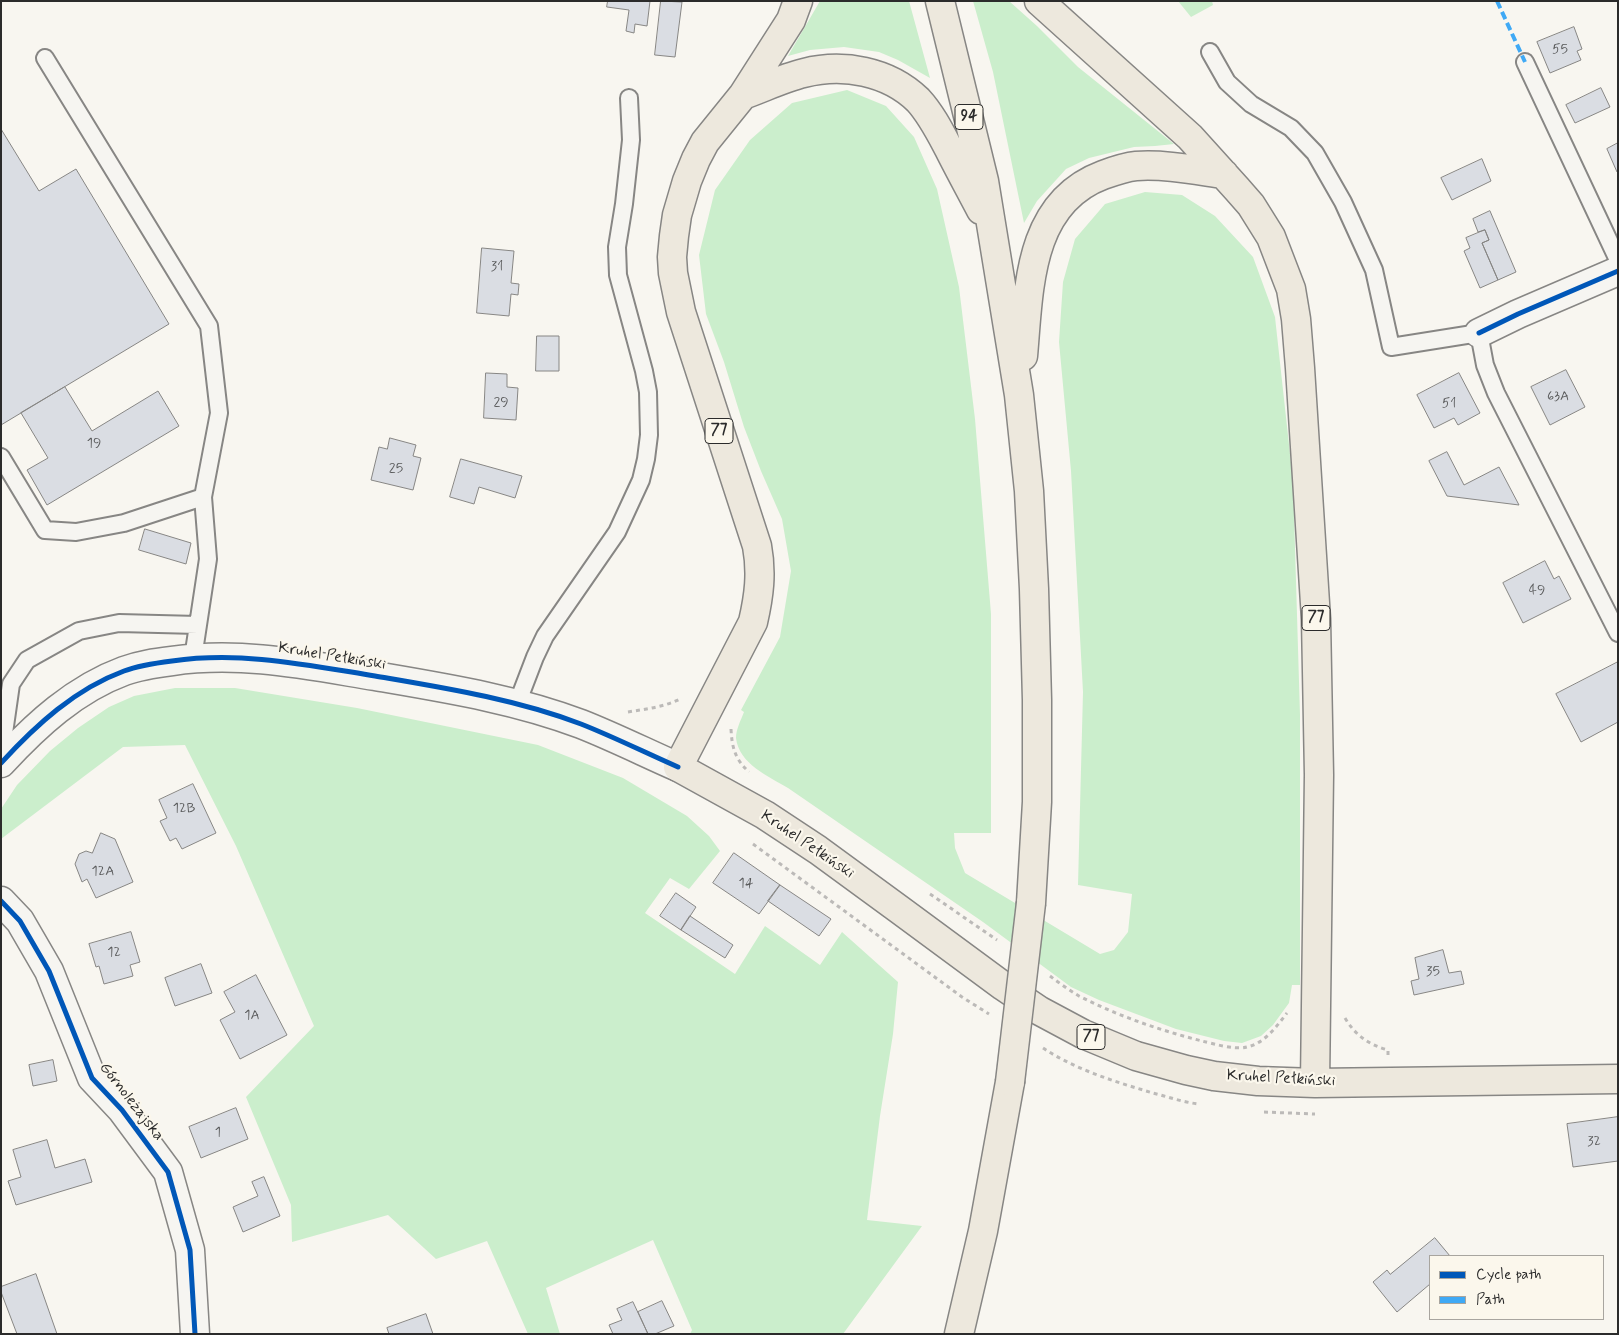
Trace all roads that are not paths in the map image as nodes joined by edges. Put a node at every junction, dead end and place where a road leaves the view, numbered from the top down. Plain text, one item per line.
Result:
1 (798, 1) edge
2 (940, 1) edge
3 (1039, 1) edge
4 (1210, 52) dead end
5 (45, 58) dead end
6 (1525, 62) dead end
7 (743, 96) junction
8 (629, 98) dead end
9 (1224, 174) junction
10 (994, 234) junction
11 (1618, 260) edge
12 (1618, 271) edge
13 (1480, 333) junction
14 (1019, 395) junction
15 (1, 457) edge
16 (203, 497) junction
17 (198, 625) junction
18 (1618, 633) edge
19 (193, 658) junction
20 (517, 704) junction
21 (1, 754) edge
22 (1, 763) edge
23 (678, 767) junction
24 (1, 901) edge
25 (1618, 1079) edge
26 (1315, 1082) junction
27 (195, 1334) edge
28 (959, 1334) edge

1 - 7 main road
2 - 10 main road, 94
3 - 9 main road
4 - 13 lane
5 - 16 lane
6 - 11 lane
7 - 10 main road, 77
7 - 23 main road, 77
8 - 20 lane
9 - 14 main road
9 - 26 main road, 77
10 - 14 main road, 94
12 - 13 street
13 - 18 lane
14 - 28 main road, bridge
15 - 16 lane
16 - 17 lane
17 - 19 lane
17 - 21 lane
19 - 20 street, Kruhel Pełkiński
19 - 22 street, Kruhel Pełkiński
20 - 23 street, Kruhel Pełkiński
23 - 26 main road, Kruhel Pełkiński / 77
24 - 27 street, Górnoleżajska
25 - 26 main road, Kruhel Pełkiński / 77

